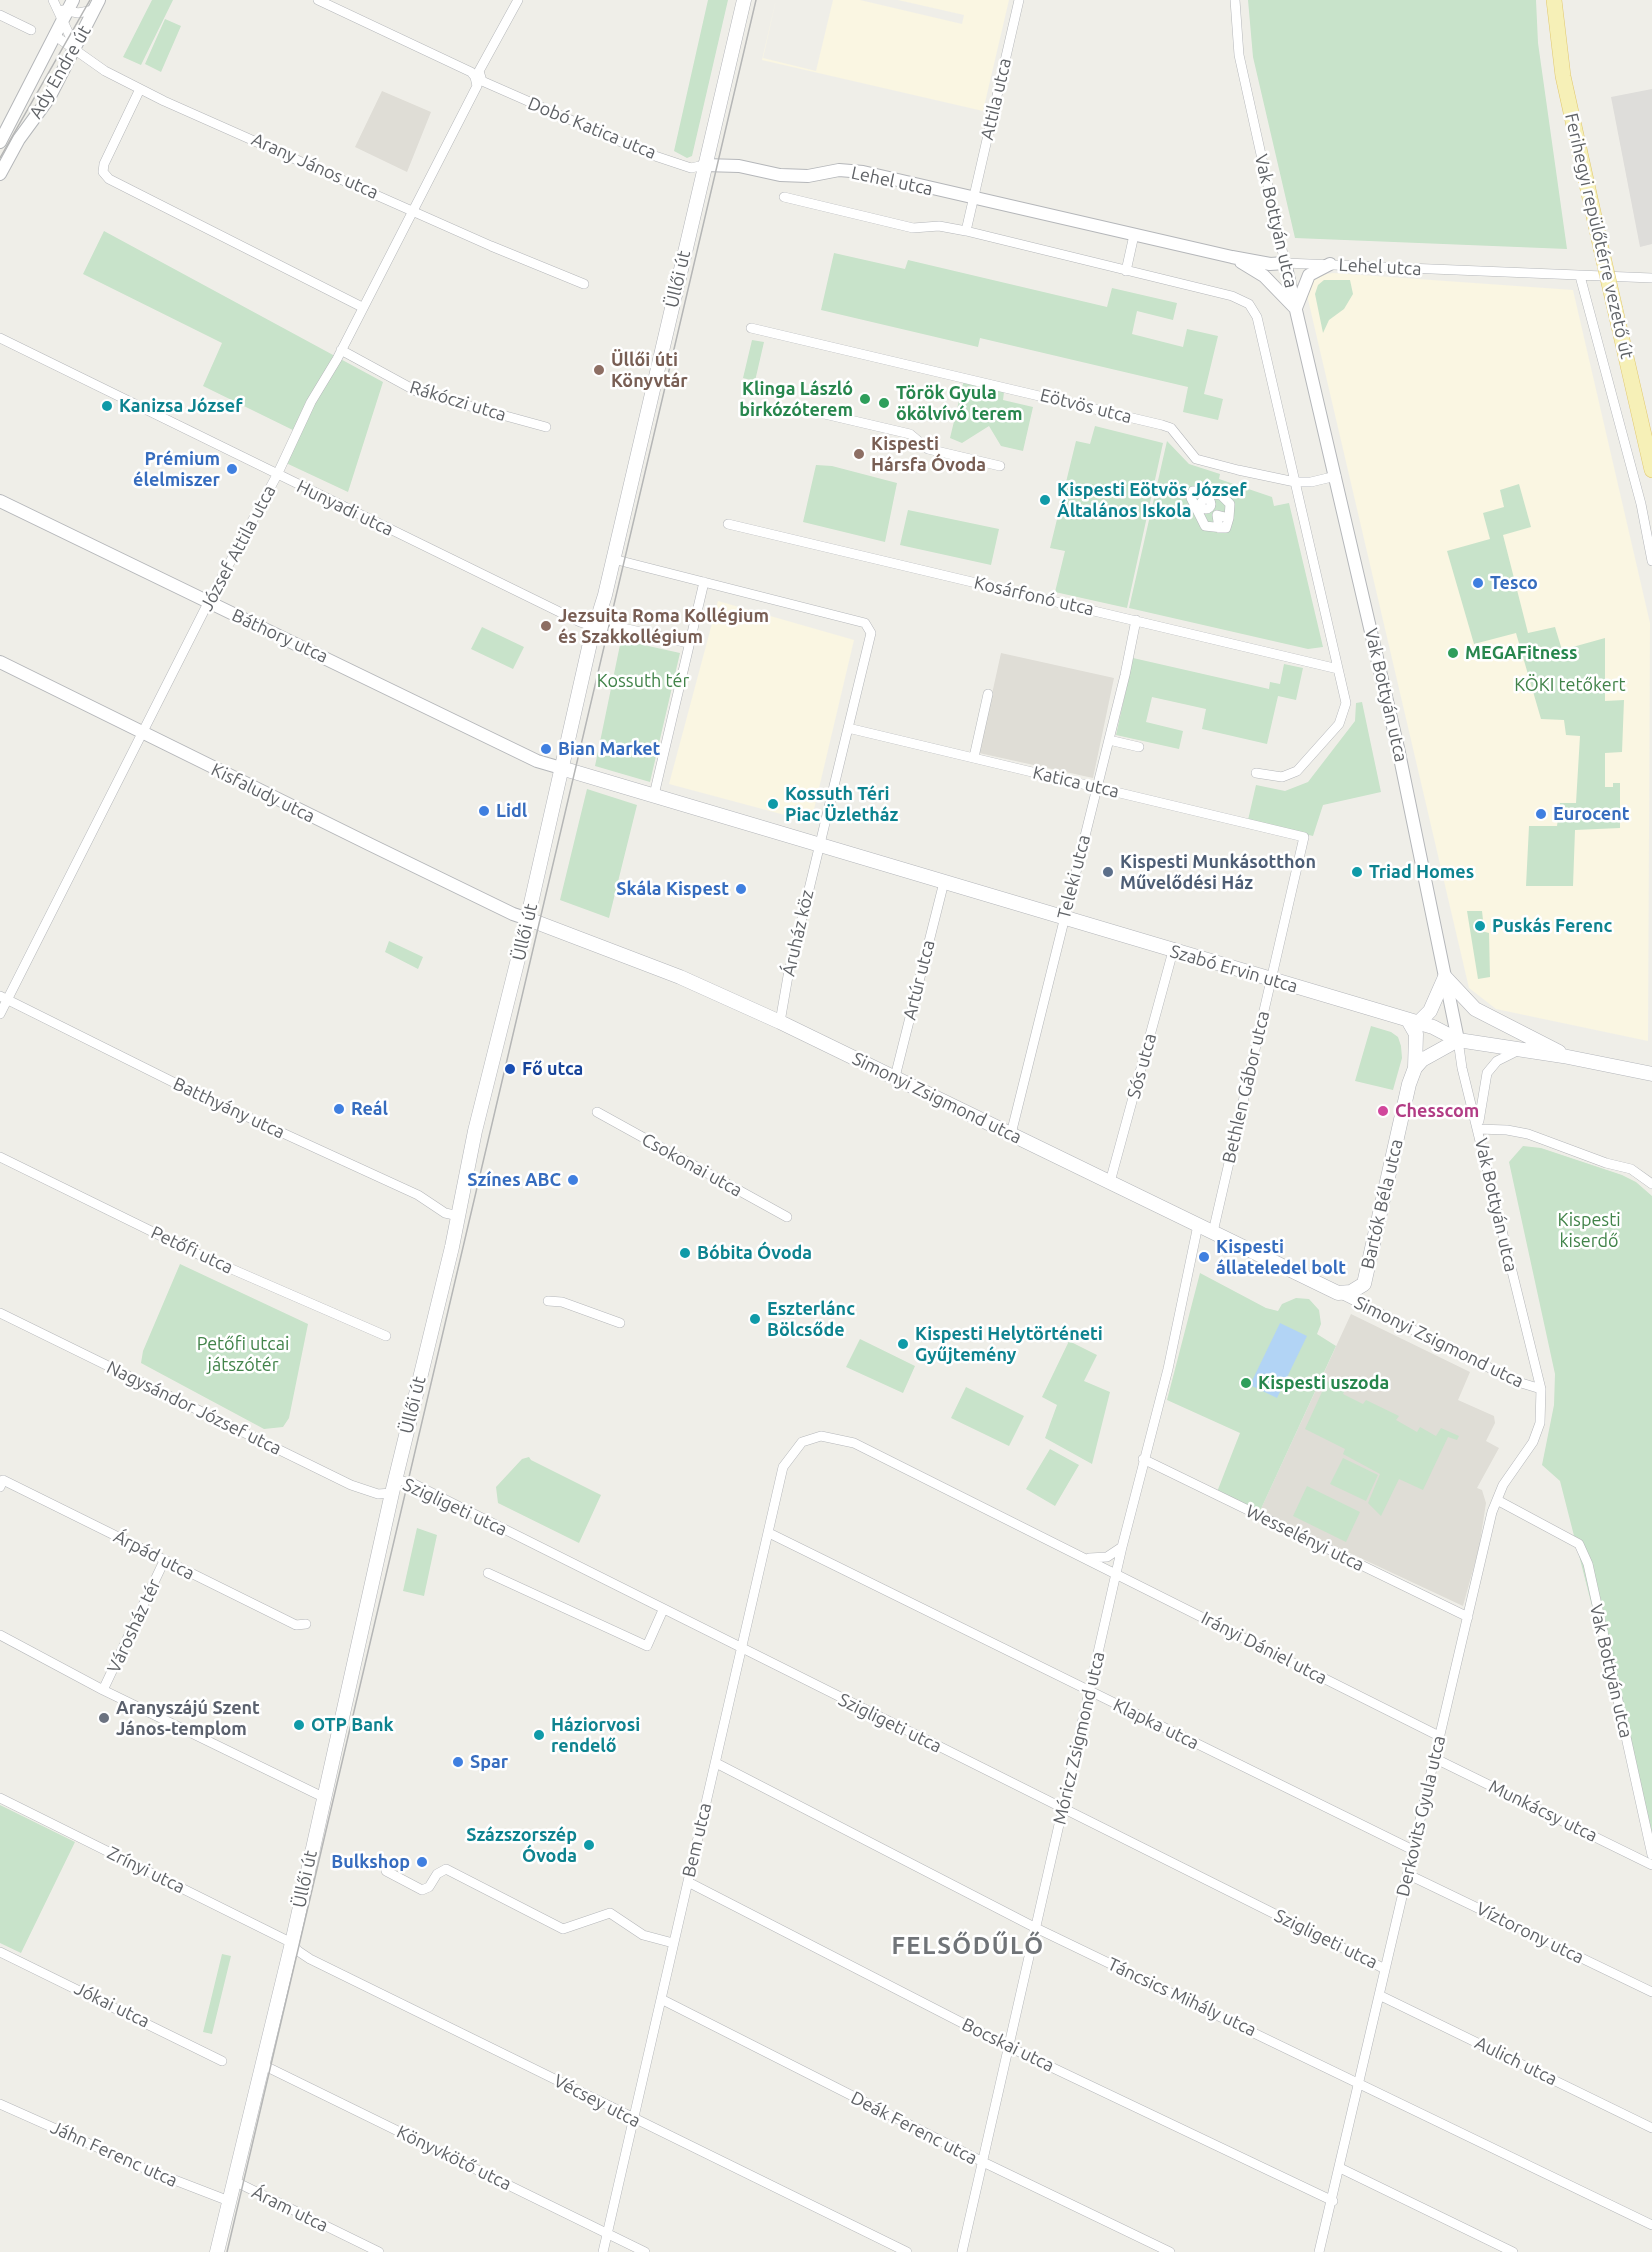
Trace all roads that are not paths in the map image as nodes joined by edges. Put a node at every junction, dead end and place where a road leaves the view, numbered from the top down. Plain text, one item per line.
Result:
1 (73, 0) edge
2 (318, 0) edge
3 (518, 0) edge
4 (744, 0) edge
5 (1019, 0) edge
6 (1235, 0) edge
7 (1554, 0) edge
8 (54, 1) edge
9 (97, 5) edge
10 (0, 15) edge
11 (65, 16) junction
12 (31, 30) dead end
13 (54, 35) junction
14 (75, 49) junction
15 (479, 81) junction
16 (140, 89) junction
17 (0, 142) edge
18 (704, 165) junction
19 (1, 170) edge
20 (784, 197) dead end
21 (973, 198) junction
22 (413, 209) junction
23 (966, 231) junction
24 (1134, 235) junction
25 (1232, 257) junction
26 (1285, 263) junction
27 (1330, 264) junction
28 (1126, 271) junction
29 (1580, 276) junction
30 (1652, 278) edge
31 (584, 284) dead end
32 (362, 307) junction
33 (1296, 309) junction
34 (751, 328) dead end
35 (0, 338) edge
36 (341, 350) junction
37 (816, 412) dead end
38 (546, 428) dead end
39 (1000, 466) dead end
40 (1652, 470) edge
41 (277, 475) junction
42 (1336, 476) junction
43 (1295, 482) junction
44 (0, 501) edge
45 (1208, 510) junction
46 (1229, 518) junction
47 (1203, 521) junction
48 (728, 525) dead end
49 (1220, 528) junction
50 (613, 558) junction
51 (1652, 561) edge
52 (704, 582) junction
53 (208, 603) junction
54 (1136, 620) junction
55 (595, 627) junction
56 (688, 643) junction
57 (0, 662) edge
58 (1338, 669) junction
59 (988, 694) dead end
60 (848, 728) junction
61 (143, 731) junction
62 (1109, 740) junction
63 (1139, 747) dead end
64 (974, 758) junction
65 (561, 768) junction
66 (1256, 773) dead end
67 (1097, 787) junction
68 (654, 795) junction
69 (1304, 837) joint
70 (820, 845) junction
71 (944, 882) junction
72 (528, 919) junction
73 (1064, 919) junction
74 (1173, 951) junction
75 (1445, 976) junction
76 (1271, 979) junction
77 (5, 998) edge
78 (0, 1014) edge
79 (1413, 1021) junction
80 (780, 1022) junction
81 (1458, 1040) junction
82 (1522, 1049) junction
83 (1569, 1057) junction
84 (1415, 1068) junction
85 (1652, 1074) edge
86 (895, 1077) junction
87 (597, 1112) dead end
88 (1478, 1129) junction
89 (1011, 1134) junction
90 (0, 1157) edge
91 (1110, 1182) junction
92 (1652, 1184) edge
93 (459, 1216) junction
94 (787, 1217) dead end
95 (1198, 1224) junction
96 (1213, 1232) junction
97 (1364, 1284) joint
98 (1338, 1293) junction
99 (548, 1301) dead end
100 (0, 1312) edge
101 (620, 1323) dead end
102 (386, 1336) dead end
103 (1541, 1389) junction
104 (809, 1438) joint
105 (1143, 1459) junction
106 (2, 1483) edge
107 (394, 1486) junction
108 (1497, 1500) junction
109 (769, 1533) junction
110 (1122, 1547) junction
111 (1088, 1558) junction
112 (164, 1561) junction
113 (488, 1573) dead end
114 (1116, 1573) junction
115 (663, 1610) junction
116 (1468, 1617) junction
117 (306, 1624) dead end
118 (0, 1635) edge
119 (740, 1649) junction
120 (104, 1690) junction
121 (1089, 1691) junction
122 (1439, 1736) junction
123 (1434, 1758) junction
124 (716, 1763) junction
125 (323, 1797) junction
126 (0, 1798) edge
127 (1063, 1809) junction
128 (1413, 1850) junction
129 (1652, 1855) edge
130 (1652, 1864) edge
131 (386, 1871) dead end
132 (1407, 1874) junction
133 (688, 1882) junction
134 (1036, 1928) junction
135 (292, 1943) junction
136 (673, 1943) junction
137 (0, 1952) edge
138 (1385, 1969) junction
139 (1652, 1992) edge
140 (1379, 1995) junction
141 (661, 1999) junction
142 (1009, 2047) junction
143 (222, 2061) dead end
144 (263, 2065) junction
145 (1360, 2082) junction
146 (0, 2104) edge
147 (633, 2119) junction
148 (1652, 2128) edge
149 (983, 2163) junction
150 (1340, 2168) junction
151 (234, 2181) junction
152 (229, 2201) junction
153 (1333, 2201) junction
154 (1652, 2225) edge
155 (607, 2233) junction
156 (217, 2252) edge
157 (379, 2252) edge
158 (603, 2252) edge
159 (645, 2252) edge
160 (907, 2252) edge
161 (962, 2252) edge
162 (1170, 2252) edge
163 (1319, 2252) edge
164 (1513, 2252) edge

1 - 11 street, Ady Endre út
2 - 15 street, Dobó Katica utca
3 - 15 street, József Attila utca
4 - 18 main road, Üllői út
5 - 21 street, Attila utca
6 - 26 street, Vak Bottyán utca
7 - 40 main road, Ferihegyi repülőtérre vezető út, bridge
8 - 11 street
9 - 11 street
9 - 14 street, Ady Endre út
10 - 12 street
11 - 13 street, Ady Endre út
11 - 14 street
13 - 14 street, Arany János utca
13 - 17 street, Ady Endre út
14 - 16 street, Arany János utca
14 - 19 street, Ady Endre út
15 - 18 street, Dobó Katica utca
15 - 22 street, József Attila utca
16 - 22 street, Arany János utca
16 - 32 street
18 - 21 street, Lehel utca
18 - 50 main road, Üllői út
20 - 23 street, Lehel utca
21 - 23 street
21 - 24 street, Lehel utca
22 - 31 street, Arany János utca
22 - 32 street, József Attila utca
23 - 28 street, Lehel utca
24 - 25 street, Lehel utca
24 - 28 street
25 - 26 street, Lehel utca
25 - 33 street
26 - 27 street, Lehel utca
26 - 33 street, Vak Bottyán utca
27 - 29 street, Lehel utca
27 - 33 street
28 - 43 street, Lehel utca
29 - 30 street, Lehel utca
29 - 51 street
32 - 36 street, József Attila utca
33 - 42 street, Vak Bottyán utca
34 - 43 street, Eötvös utca
35 - 41 street, Hunyadi utca
36 - 38 street, Rákóczi utca
36 - 41 street, József Attila utca
37 - 39 street
41 - 53 street, József Attila utca
41 - 55 street, Hunyadi utca
42 - 43 street, Eötvös utca
42 - 75 street, Vak Bottyán utca
43 - 58 street
44 - 53 street, Báthory utca
45 - 46 street
45 - 46 street
45 - 47 street
45 - 47 street
45 - 49 street
46 - 49 street
47 - 49 street
48 - 54 street, Kosárfonó utca
50 - 52 street
50 - 55 main road, Üllői út
52 - 56 street
52 - 60 street
53 - 61 street, József Attila utca
53 - 65 street, Báthory utca
54 - 58 street, Kosárfonó utca
54 - 62 street, Teleki utca
55 - 56 street
55 - 65 main road, Üllői út
56 - 68 street
57 - 61 street, Kisfaludy utca
58 - 66 street
59 - 64 street
60 - 64 street, Katica utca
60 - 70 street
61 - 72 street, Kisfaludy utca
61 - 77 street, József Attila utca
62 - 63 street
62 - 67 street, Teleki utca
64 - 67 street, Katica utca
65 - 68 main road
65 - 72 main road, Üllői út
67 - 69 street, Katica utca
67 - 73 street, Teleki utca
68 - 70 main road
69 - 76 street, Bethlen Gábor utca
70 - 71 main road, Szabó Ervin utca
70 - 80 street, Áruház köz
71 - 73 main road, Szabó Ervin utca
71 - 86 street, Artúr utca
72 - 80 main road, Simonyi Zsigmond utca
72 - 93 main road, Üllői út
73 - 74 main road, Szabó Ervin utca
73 - 89 street, Teleki utca
74 - 76 main road, Szabó Ervin utca
74 - 91 street, Sós utca
75 - 79 main road
75 - 81 street, Vak Bottyán utca
75 - 83 main road
76 - 79 main road, Szabó Ervin utca
76 - 96 street, Bethlen Gábor utca
77 - 78 street, József Attila utca
77 - 93 street, Batthyány utca
79 - 81 main road, Szabó Ervin utca
79 - 84 main road, Bartók Béla utca
80 - 86 main road, Simonyi Zsigmond utca
81 - 82 main road, Szabó Ervin utca
81 - 84 main road
81 - 88 street, Vak Bottyán utca
82 - 83 main road, Szabó Ervin utca
82 - 88 street
83 - 85 main road, Szabó Ervin utca
84 - 97 main road, Bartók Béla utca
86 - 89 main road, Simonyi Zsigmond utca
87 - 94 street, Csokonai utca
88 - 92 street
88 - 103 street, Vak Bottyán utca
89 - 91 main road, Simonyi Zsigmond utca
90 - 102 street, Petőfi utca
91 - 95 main road, Simonyi Zsigmond utca
93 - 107 main road, Üllői út
95 - 96 main road, Simonyi Zsigmond utca
95 - 105 street, Móricz Zsigmond utca
96 - 98 main road, Simonyi Zsigmond utca
97 - 98 main road, Simonyi Zsigmond utca
98 - 103 street, Simonyi Zsigmond utca
99 - 101 street
100 - 107 street, Nagysándor József utca
103 - 108 street, Derkovits Gyula utca
104 - 109 street, Bem utca
104 - 111 street, Irányi Dániel utca
105 - 110 street, Móricz Zsigmond utca
105 - 116 street, Wesselényi utca
106 - 112 street, Árpád utca
107 - 115 street, Szigligeti utca
107 - 125 main road, Üllői út
108 - 116 street, Derkovits Gyula utca
108 - 129 street, Vak Bottyán utca
109 - 119 street, Bem utca
109 - 121 street, Klapka utca
110 - 111 street
110 - 114 street, Móricz Zsigmond utca
111 - 114 street, Irányi Dániel utca
112 - 117 street, Árpád utca
112 - 120 street, Városház tér
113 - 115 street
114 - 121 street, Móricz Zsigmond utca
114 - 122 street, Irányi Dániel utca
115 - 119 street, Szigligeti utca
116 - 122 street, Derkovits Gyula utca
118 - 120 street
119 - 124 street, Bem utca
119 - 127 street, Szigligeti utca
120 - 125 street
121 - 127 street, Móricz Zsigmond utca
121 - 128 street, Klapka utca
122 - 123 street, Derkovits Gyula utca
123 - 128 street, Derkovits Gyula utca
123 - 130 street, Munkácsy utca
124 - 133 street, Bem utca
124 - 134 street, Táncsics Mihály utca
125 - 135 main road, Üllői út
126 - 135 street, Zrínyi utca
127 - 134 street, Móricz Zsigmond utca
127 - 138 street, Szigligeti utca
128 - 132 street, Derkovits Gyula utca
131 - 136 street
132 - 138 street, Derkovits Gyula utca
132 - 139 street, Víztorony utca
133 - 136 street, Bem utca
133 - 142 street, Bocskai utca
134 - 142 street, Móricz Zsigmond utca
134 - 145 street, Táncsics Mihály utca
135 - 144 main road, Üllői út
135 - 147 street, Vécsey utca
136 - 141 street, Bem utca
137 - 143 street, Jókai utca
138 - 140 street, Derkovits Gyula utca
140 - 145 street, Derkovits Gyula utca
140 - 148 street, Aulich utca
141 - 147 street, Bem utca
141 - 149 street, Deák Ferenc utca
142 - 149 street, Móricz Zsigmond utca
142 - 153 street, Bocskai utca
144 - 151 main road, Üllői út
144 - 155 street, Könyvkötő utca
145 - 150 street, Derkovits Gyula utca
145 - 154 street, Táncsics Mihály utca
146 - 152 street, Jáhn Ferenc utca
147 - 155 street, Bem utca
147 - 160 street, Vécsey utca
149 - 161 street, Móricz Zsigmond utca
149 - 162 street, Deák Ferenc utca
150 - 153 street, Derkovits Gyula utca
150 - 164 street
151 - 152 main road, Üllői út
151 - 157 street, Áram utca
152 - 156 main road, Üllői út
153 - 163 street, Derkovits Gyula utca
155 - 158 street, Bem utca
155 - 159 street, Könyvkötő utca

